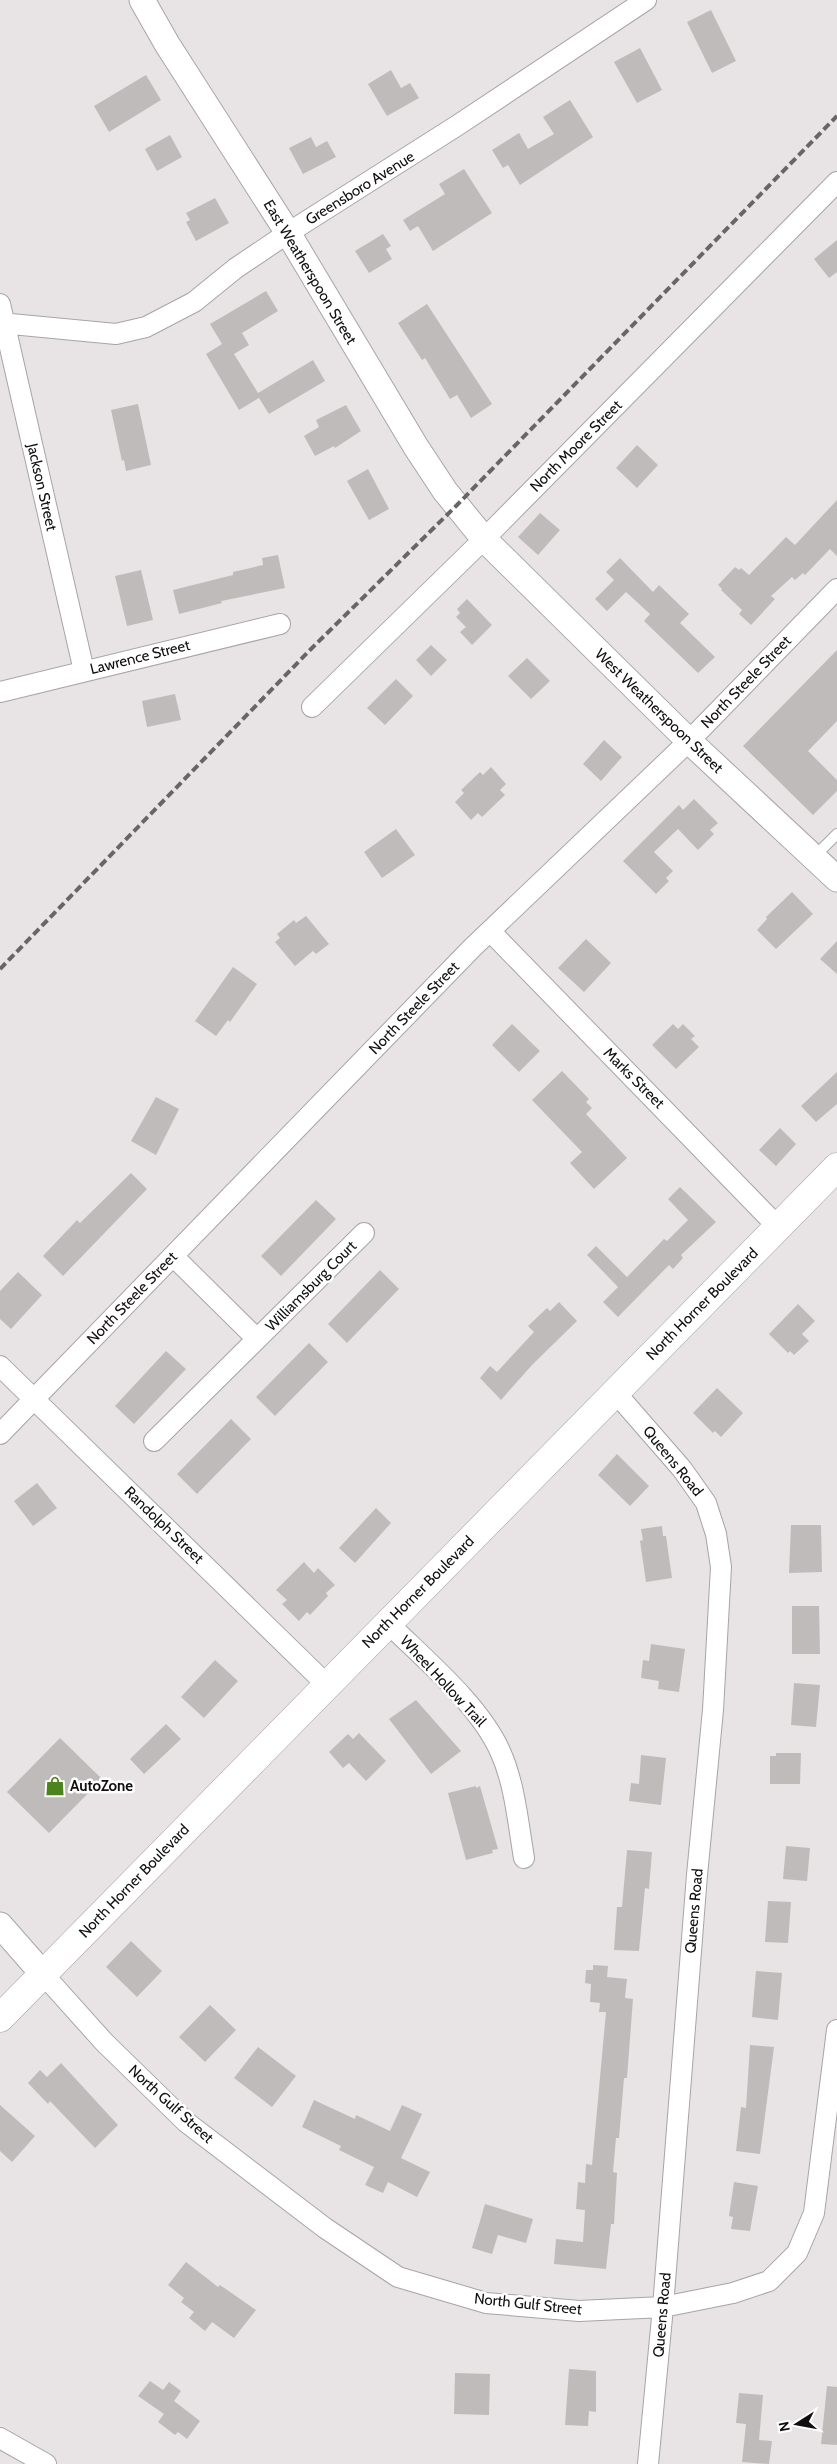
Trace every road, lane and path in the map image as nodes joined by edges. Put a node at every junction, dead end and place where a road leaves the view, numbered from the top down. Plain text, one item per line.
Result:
1 (142, 0) edge
2 (646, 0) edge
3 (837, 182) edge
4 (288, 233) junction
5 (2, 316) edge
6 (484, 539) junction
7 (837, 589) edge
8 (280, 624) dead end
9 (84, 671) junction
10 (0, 692) edge
11 (312, 707) dead end
12 (689, 741) junction
13 (837, 834) edge
14 (814, 857) junction
15 (837, 879) edge
16 (490, 931) junction
17 (837, 1168) edge
18 (778, 1227) junction
19 (364, 1233) dead end
20 (173, 1256) junction
21 (257, 1339) junction
22 (0, 1366) edge
23 (615, 1392) junction
24 (34, 1399) junction
25 (0, 1434) edge
26 (154, 1441) dead end
27 (388, 1623) junction
28 (327, 1684) junction
29 (524, 1858) dead end
30 (0, 1925) edge
31 (43, 1974) junction
32 (0, 2018) edge
33 (837, 2030) edge
34 (835, 2065) edge
35 (663, 2307) junction
36 (0, 2438) edge
37 (46, 2464) edge
38 (648, 2464) edge

1 - 4 street, East Weatherspoon Street
2 - 4 street, Greensboro Avenue
3 - 6 street, North Moore Street
4 - 5 street, Greensboro Avenue
4 - 6 street, East Weatherspoon Street
5 - 9 street, Jackson Street
6 - 11 street, North Moore Street
6 - 12 street, West Weatherspoon Street
7 - 12 street, North Steele Street
8 - 9 street, Lawrence Street
9 - 10 street, Lawrence Street
12 - 14 street, West Weatherspoon Street
12 - 16 street, North Steele Street
13 - 14 lane
14 - 15 street, West Weatherspoon Street
16 - 18 street, Marks Street
16 - 20 street, North Steele Street
17 - 18 main road, North Horner Boulevard
18 - 23 main road, North Horner Boulevard
19 - 21 street, Williamsburg Court
20 - 21 street, Williamsburg Court
20 - 24 street, North Steele Street
21 - 26 street, Williamsburg Court
22 - 24 street, Randolph Street
23 - 27 main road, North Horner Boulevard
23 - 35 street, Queens Road
24 - 25 street, North Steele Street
24 - 28 street, Randolph Street
27 - 28 main road, North Horner Boulevard
27 - 29 street, Wheel Hollow Trail
28 - 31 main road, North Horner Boulevard
30 - 31 street
31 - 32 main road, North Horner Boulevard
31 - 35 street, North Gulf Street
33 - 34 street, North Gulf Street
34 - 35 street, North Gulf Street
35 - 38 street, Queens Road
36 - 37 street

